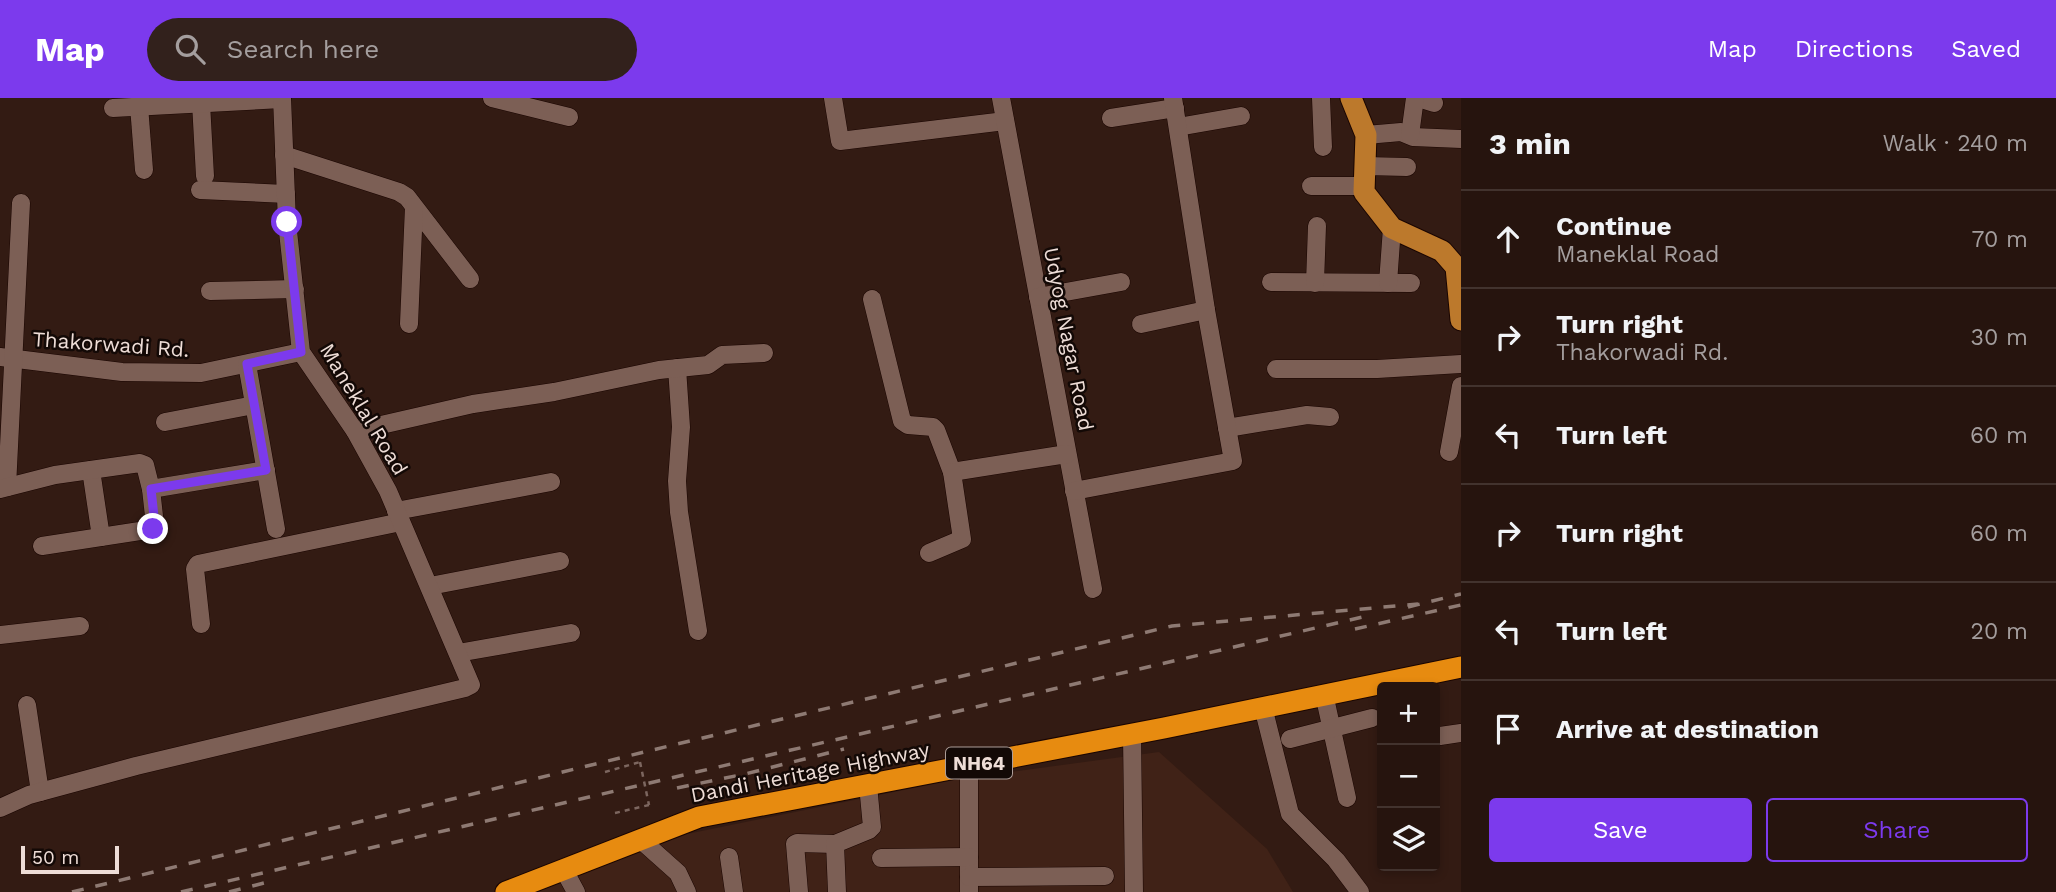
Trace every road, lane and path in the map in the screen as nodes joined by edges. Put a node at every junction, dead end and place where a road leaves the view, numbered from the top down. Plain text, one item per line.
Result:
1 (492, 98) edge
2 (833, 98) edge
3 (1001, 98) edge
4 (1321, 98) edge
5 (1351, 98) edge
6 (282, 99) edge
7 (1422, 100) edge
8 (201, 103) junction
9 (1174, 103) edge
10 (139, 106) junction
11 (113, 108) dead end
12 (1241, 116) dead end
13 (569, 117) dead end
14 (1111, 118) dead end
15 (1004, 121) junction
16 (1178, 127) junction
17 (1366, 135) junction
18 (1410, 135) junction
19 (1461, 139) edge
20 (1323, 146) dead end
21 (284, 155) junction
22 (1407, 167) dead end
23 (144, 170) dead end
24 (1365, 176) junction
25 (1311, 186) dead end
26 (286, 194) junction
27 (21, 203) dead end
28 (414, 207) junction
29 (1317, 226) dead end
30 (1392, 228) junction
31 (1451, 251) edge
32 (470, 279) dead end
33 (1121, 282) dead end
34 (1271, 282) dead end
35 (1315, 283) junction
36 (1388, 283) junction
37 (1411, 283) dead end
38 (295, 289) junction
39 (210, 290) dead end
40 (1038, 297) junction
41 (872, 299) dead end
42 (1206, 310) junction
43 (1461, 320) edge
44 (409, 324) dead end
45 (1141, 324) dead end
46 (301, 352) junction
47 (764, 353) dead end
48 (7, 358) edge
49 (247, 364) junction
50 (1461, 364) edge
51 (677, 368) junction
52 (1276, 369) dead end
53 (1461, 386) edge
54 (254, 405) junction
55 (1330, 416) dead end
56 (5, 421) edge
57 (165, 422) dead end
58 (1227, 428) junction
59 (355, 430) junction
60 (1449, 453) dead end
61 (1067, 454) junction
62 (91, 470) junction
63 (266, 470) junction
64 (952, 472) junction
65 (551, 482) dead end
66 (3, 488) edge
67 (151, 489) junction
68 (1074, 491) junction
69 (399, 516) junction
70 (276, 529) dead end
71 (101, 537) junction
72 (42, 546) dead end
73 (929, 553) dead end
74 (560, 561) dead end
75 (430, 586) junction
76 (1093, 589) dead end
77 (201, 624) dead end
78 (80, 626) dead end
79 (698, 631) dead end
80 (571, 633) dead end
81 (0, 635) edge
82 (458, 653) junction
83 (1461, 667) edge
84 (1324, 694) junction
85 (27, 705) dead end
86 (1263, 707) junction
87 (1372, 718) dead end
88 (1332, 728) junction
89 (1461, 733) edge
90 (1132, 734) junction
91 (1440, 736) dead end
92 (1290, 739) dead end
93 (969, 765) junction
94 (606, 772) dead end
95 (868, 785) junction
96 (40, 792) junction
97 (1347, 798) dead end
98 (0, 808) edge
99 (615, 813) dead end
100 (641, 840) junction
101 (835, 844) junction
102 (729, 857) dead end
103 (969, 857) junction
104 (881, 858) dead end
105 (564, 870) junction
106 (1105, 876) dead end
107 (969, 885) edge
108 (506, 892) edge
109 (576, 892) edge
110 (687, 892) edge
111 (734, 892) edge
112 (799, 892) edge
113 (837, 892) edge
114 (1134, 892) edge
115 (1360, 892) edge

1 - 13 street
2 - 15 street
3 - 15 street, Udyog Nagar Road
4 - 20 street
5 - 17 main road
6 - 8 street
6 - 21 street, Maneklal Road
7 - 18 street
8 - 10 street
8 - 26 street
9 - 14 street
9 - 16 street
10 - 11 street
10 - 23 street
12 - 16 street
15 - 40 street, Udyog Nagar Road
16 - 42 street
17 - 18 street
17 - 24 main road
18 - 19 street
21 - 26 street, Maneklal Road
21 - 28 street
22 - 24 street
24 - 25 street
24 - 30 main road
26 - 38 street, Maneklal Road
27 - 48 street
28 - 32 street
28 - 44 street
29 - 35 street
30 - 31 main road
30 - 36 street
31 - 43 main road
33 - 40 street
34 - 35 street
35 - 36 street
36 - 37 street
38 - 39 street
38 - 46 street, Maneklal Road
40 - 61 street, Udyog Nagar Road
41 - 64 street
42 - 45 street
42 - 58 street
46 - 49 street, Thakorwadi Rd.
46 - 59 street, Maneklal Road
47 - 51 street
48 - 49 street, Thakorwadi Rd.
48 - 56 street
49 - 54 street
50 - 52 street
51 - 59 street
51 - 79 street
53 - 60 street
54 - 57 street
54 - 63 street
55 - 58 street
56 - 66 street
58 - 68 street
59 - 69 street, Maneklal Road
61 - 64 street
61 - 68 street, Udyog Nagar Road
62 - 66 street
62 - 67 street
62 - 71 street
63 - 67 street
63 - 70 street
64 - 73 street
65 - 69 street
67 - 71 street
68 - 76 street, Udyog Nagar Road
69 - 75 street, Maneklal Road
69 - 77 street
71 - 72 street
74 - 75 street
75 - 82 street, Maneklal Road
78 - 81 street
80 - 82 street
82 - 96 street, Maneklal Road
83 - 84 highway, Dandi Heritage Highway / NH64
84 - 86 highway, Dandi Heritage Highway / NH64
84 - 88 street
85 - 96 street
86 - 90 highway, Dandi Heritage Highway / NH64
86 - 115 street
87 - 88 street
88 - 92 street
88 - 97 street
89 - 91 street
90 - 93 highway, Dandi Heritage Highway / NH64
90 - 114 street
93 - 95 highway, Dandi Heritage Highway / NH64
93 - 103 street
94 - 99 path, bridge
95 - 100 highway, Dandi Heritage Highway / NH64
95 - 101 street
96 - 98 street
100 - 105 highway, Dandi Heritage Highway / NH64
100 - 110 street
101 - 112 street
101 - 113 street
102 - 111 street
103 - 104 street
103 - 107 street
105 - 108 highway, Dandi Heritage Highway / NH64
105 - 109 street
106 - 107 street

